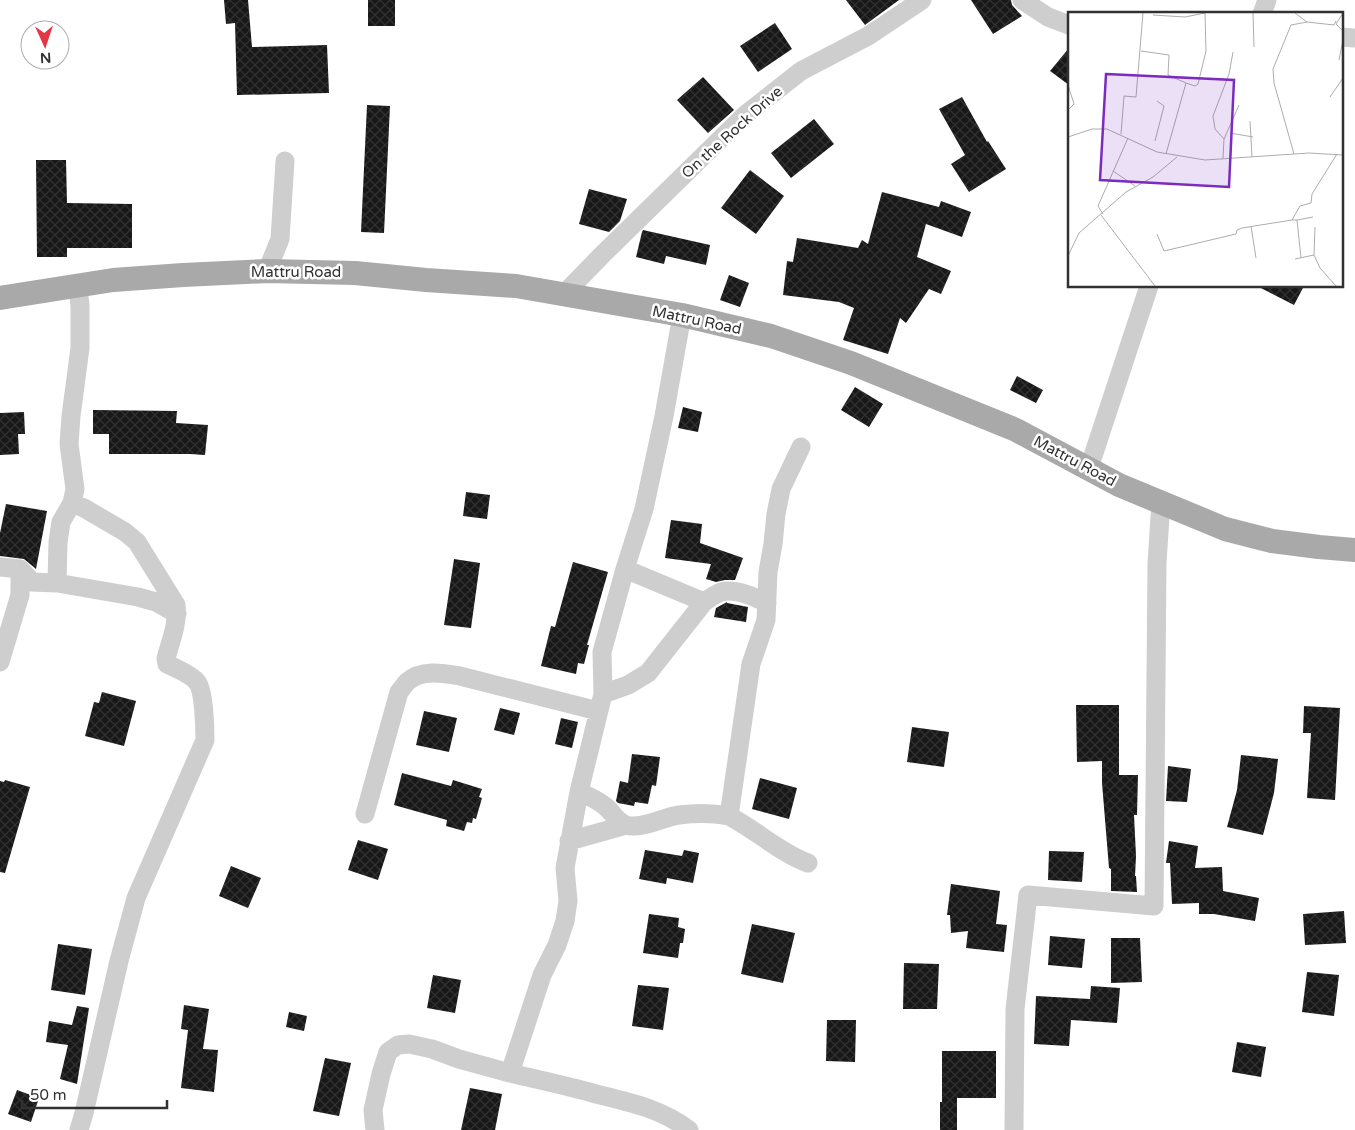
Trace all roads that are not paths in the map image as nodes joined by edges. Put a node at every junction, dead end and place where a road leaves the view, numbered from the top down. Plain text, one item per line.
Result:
1 (922, 0) edge
2 (1022, 0) edge
3 (1267, 0) edge
4 (1263, 12) edge
5 (1068, 25) edge
6 (1342, 37) edge
7 (1355, 38) edge
8 (285, 161) dead end
9 (267, 271) junction
10 (78, 286) junction
11 (1147, 288) edge
12 (565, 294) junction
13 (0, 298) edge
14 (682, 315) junction
15 (801, 447) dead end
16 (1089, 468) junction
17 (1160, 502) junction
18 (72, 503) junction
19 (1355, 550) edge
20 (0, 567) edge
21 (20, 569) junction
22 (625, 569) junction
23 (57, 583) junction
24 (704, 602) junction
25 (768, 603) junction
26 (177, 614) junction
27 (0, 662) edge
28 (600, 703) junction
29 (579, 792) junction
30 (365, 814) dead end
31 (729, 816) junction
32 (626, 825) junction
33 (570, 841) junction
34 (808, 863) dead end
35 (510, 1072) junction
36 (79, 1130) edge
37 (375, 1130) edge
38 (689, 1130) edge
39 (1014, 1130) edge

1 - 12 street, On the Rock Drive
2 - 5 street
3 - 4 street
6 - 7 street
8 - 9 street
9 - 10 main road, Mattru Road
9 - 12 main road, Mattru Road
10 - 13 main road, Mattru Road
10 - 18 street
11 - 16 street
12 - 14 main road, Mattru Road
14 - 16 main road, Mattru Road
14 - 22 street
15 - 25 street
16 - 17 main road, Mattru Road
17 - 19 main road, Mattru Road
17 - 39 street
18 - 23 street
18 - 26 street
20 - 21 street
21 - 23 street
21 - 27 street
22 - 24 street
22 - 28 street
23 - 26 street
24 - 25 street
24 - 28 street
25 - 31 street
26 - 36 street
28 - 29 street
28 - 30 street
29 - 32 street
29 - 33 street
31 - 32 street
31 - 34 street
32 - 33 street
33 - 35 street
35 - 37 street
35 - 38 street

